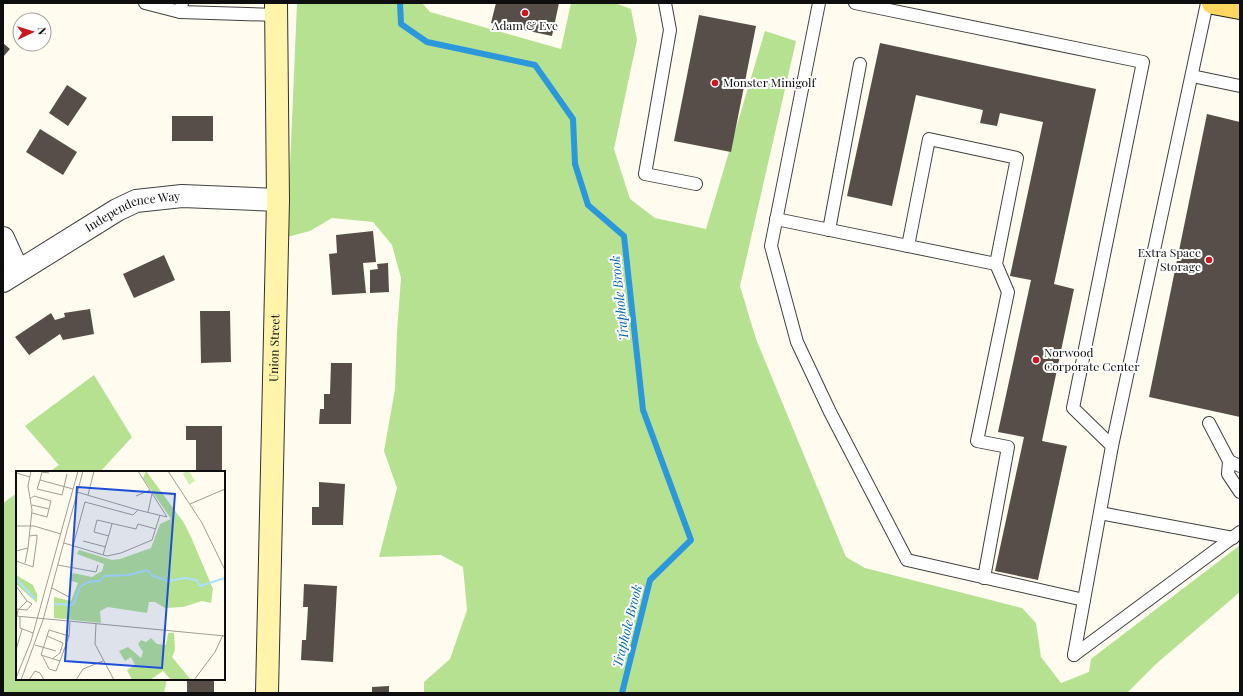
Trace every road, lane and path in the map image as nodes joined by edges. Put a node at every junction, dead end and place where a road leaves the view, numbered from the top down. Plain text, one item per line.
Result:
1 (145, 3) edge
2 (665, 3) edge
3 (819, 3) edge
4 (855, 3) edge
5 (1207, 3) edge
6 (1213, 3) edge
7 (181, 8) edge
8 (1240, 8) edge
9 (276, 9) edge
10 (860, 64) dead end
11 (1192, 76) junction
12 (1240, 86) edge
13 (696, 184) dead end
14 (278, 200) junction
15 (776, 219) junction
16 (829, 230) junction
17 (3, 238) edge
18 (908, 246) junction
19 (996, 264) junction
20 (11, 276) edge
21 (1209, 423) dead end
22 (1112, 446) junction
23 (1229, 462) junction
24 (1240, 466) edge
25 (1240, 492) edge
26 (1100, 513) junction
27 (1236, 535) edge
28 (984, 578) junction
29 (1084, 600) junction
30 (267, 693) edge

1 - 7 lane
2 - 13 lane
3 - 15 lane
4 - 22 lane
5 - 11 lane
6 - 8 main road
7 - 9 lane
9 - 14 main road, Union Street
10 - 16 lane
11 - 12 lane
11 - 22 lane
14 - 20 street, Independence Way
14 - 30 main road, Union Street
15 - 16 lane
15 - 28 lane
16 - 18 lane
17 - 20 street
18 - 19 lane
18 - 19 lane
19 - 28 lane
21 - 23 lane
22 - 26 lane
23 - 24 lane
23 - 25 lane
26 - 27 lane
26 - 29 lane
27 - 29 lane
28 - 29 lane

